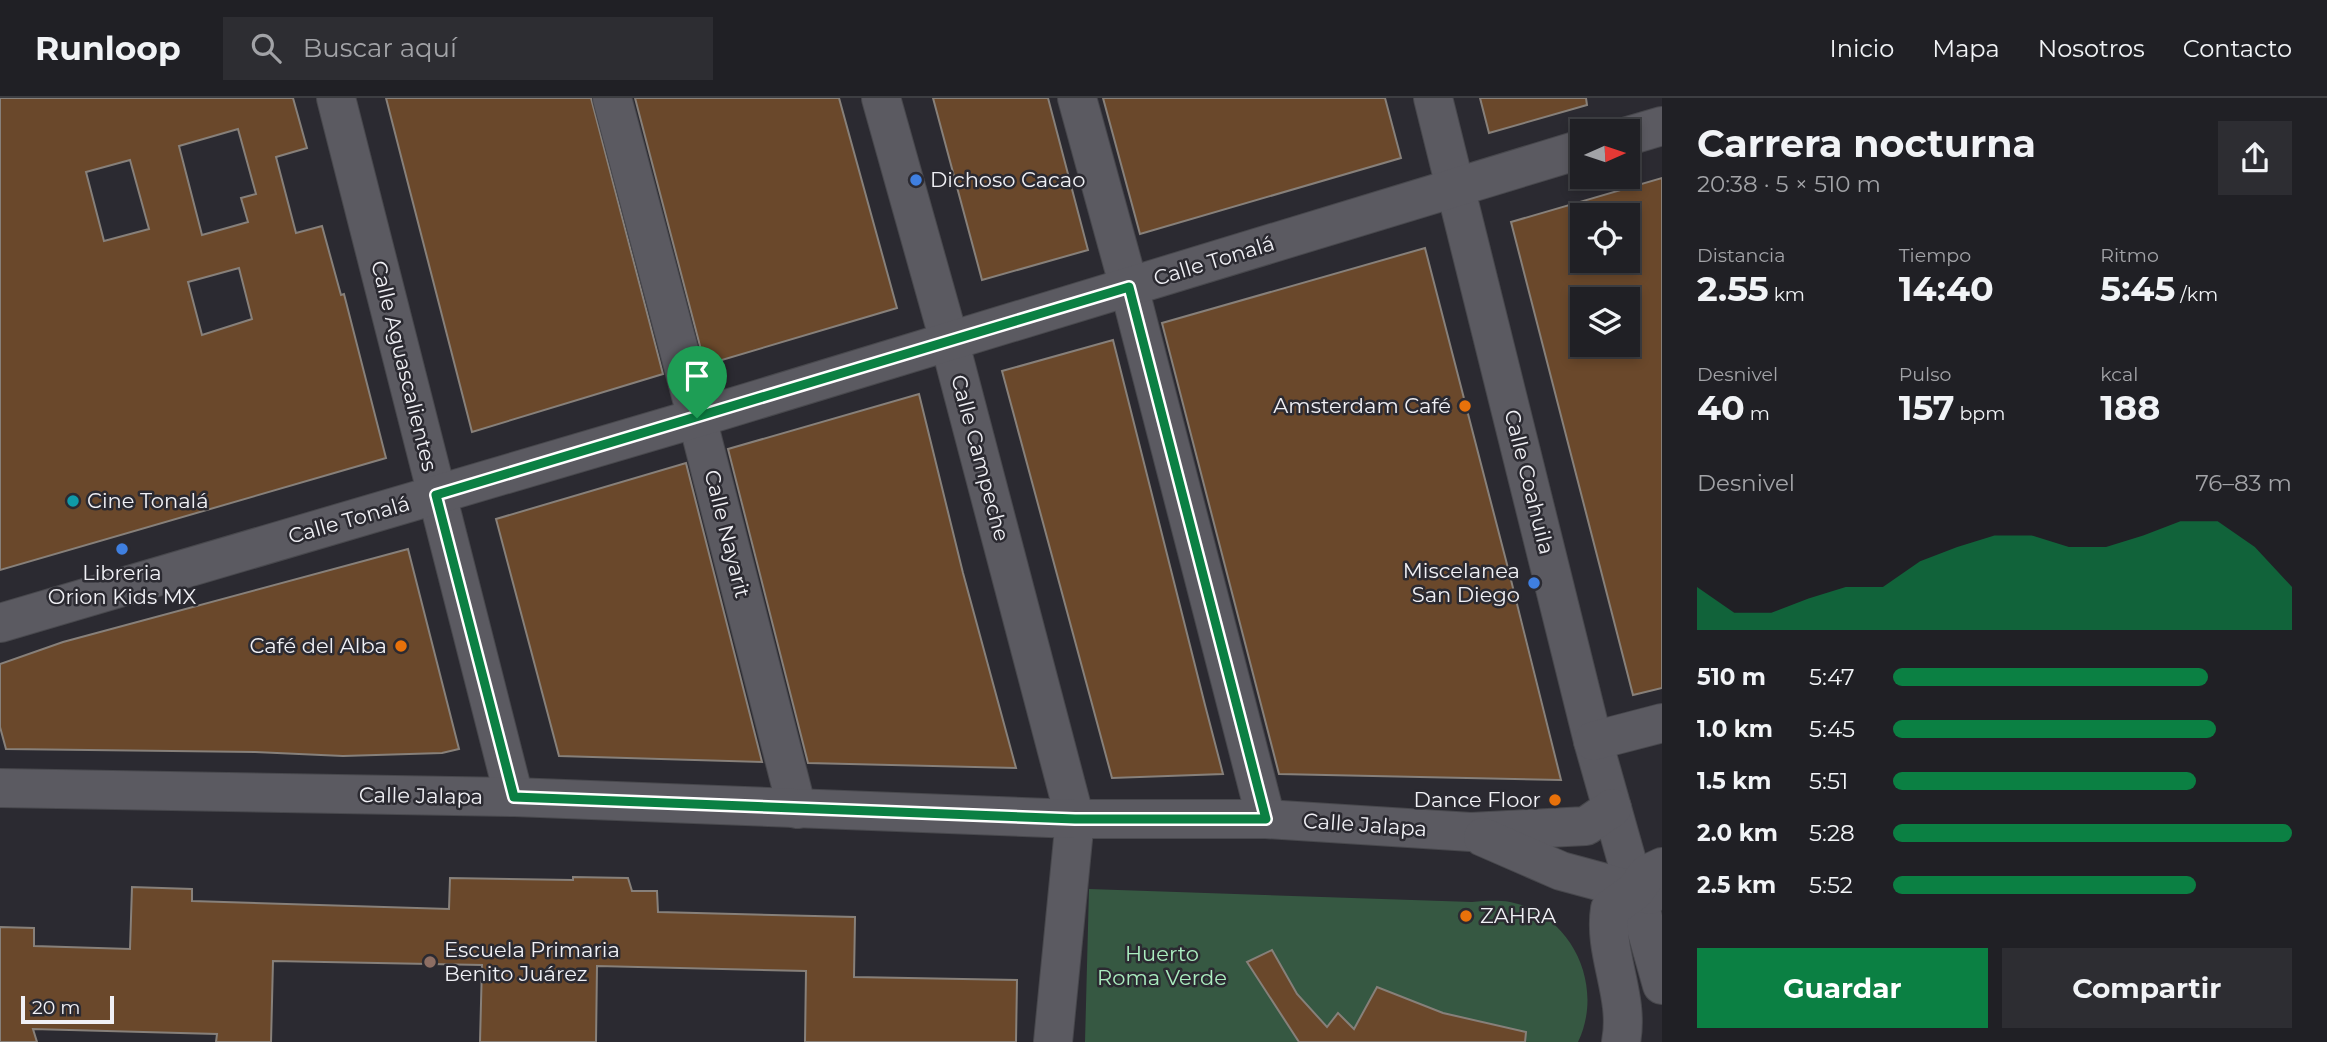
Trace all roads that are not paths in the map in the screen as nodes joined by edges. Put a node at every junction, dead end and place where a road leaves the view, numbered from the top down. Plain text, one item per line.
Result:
1 (336, 98) edge
2 (611, 98) edge
3 (881, 98) edge
4 (1077, 98) edge
5 (1433, 98) edge
6 (1662, 125) edge
7 (1640, 132) edge
8 (1570, 152) edge
9 (1455, 186) junction
10 (1129, 287) junction
11 (949, 340) junction
12 (697, 418) junction
13 (436, 495) junction
14 (0, 623) edge
15 (1662, 723) edge
16 (1593, 741) junction
17 (0, 788) edge
18 (514, 797) junction
19 (1612, 808) junction
20 (797, 809) junction
21 (1075, 819) junction
22 (1266, 819) junction
23 (1471, 832) junction
24 (1653, 884) edge
25 (1662, 985) edge
26 (1053, 1042) edge
27 (1621, 1042) edge

1 - 13 street, Calle Aguascalientes
2 - 12 street, Calle Nayarit
3 - 11 street, Calle Campeche
4 - 10 street
5 - 9 street, Calle Coahuila
6 - 7 street
8 - 9 street, Calle Tonalá
9 - 10 street, Calle Tonalá
9 - 16 street, Calle Coahuila
10 - 11 street, Calle Tonalá
10 - 22 street
11 - 12 street, Calle Tonalá
11 - 21 street, Calle Campeche
12 - 13 street, Calle Tonalá
12 - 20 street, Calle Nayarit
13 - 14 street, Calle Tonalá
13 - 18 street, Calle Aguascalientes
15 - 16 street
16 - 19 street, Calle Coahuila
17 - 18 street, Calle Jalapa
18 - 20 street, Calle Jalapa
19 - 23 street, Calle Jalapa
19 - 24 street, Calle Coahuila
20 - 21 street, Calle Jalapa
21 - 22 street, Calle Jalapa
21 - 26 street
22 - 23 street, Calle Jalapa
23 - 24 street, Calle Jalapa
24 - 25 street, Calle Coahuila
24 - 27 street

